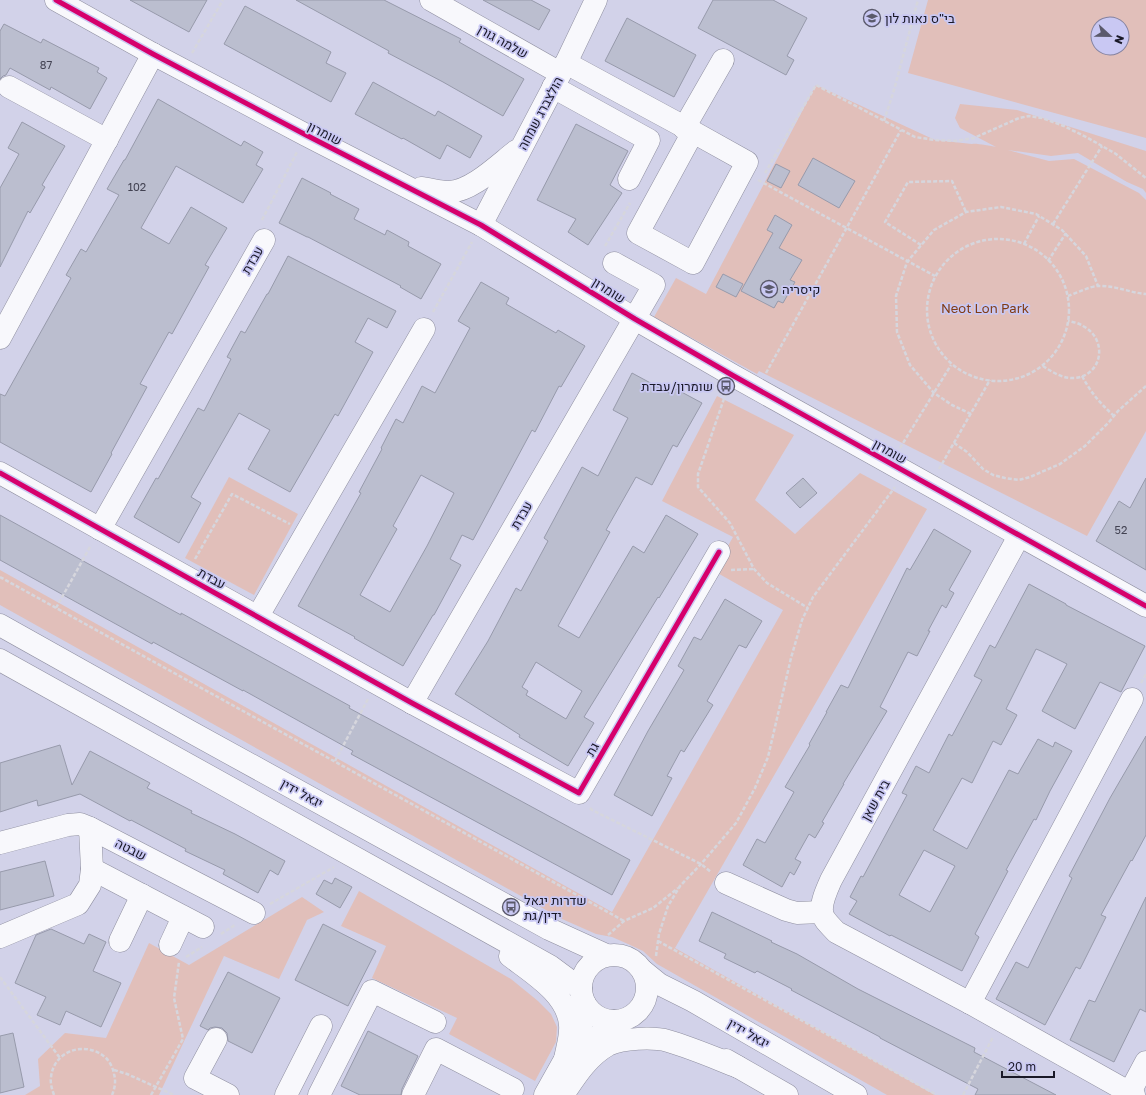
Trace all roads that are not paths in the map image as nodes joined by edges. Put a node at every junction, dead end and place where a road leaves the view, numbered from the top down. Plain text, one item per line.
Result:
1 (56, 0) edge
2 (596, 0) edge
3 (443, 3) edge
4 (153, 54) junction
5 (723, 60) dead end
6 (560, 74) junction
7 (9, 87) dead end
8 (688, 130) junction
9 (107, 140) junction
10 (522, 147) junction
11 (628, 179) dead end
12 (407, 186) junction
13 (481, 225) junction
14 (264, 240) road end
15 (614, 262) dead end
16 (635, 319) junction
17 (424, 328) road end
18 (0, 338) edge
19 (0, 473) edge
20 (100, 528) junction
21 (1020, 536) junction
22 (719, 552) dead end
23 (1146, 606) edge
24 (258, 616) junction
25 (0, 625) edge
26 (0, 660) edge
27 (1132, 699) dead end
28 (412, 703) junction
29 (90, 828) junction
30 (0, 843) edge
31 (92, 869) junction
32 (726, 883) road end
33 (142, 895) junction
34 (822, 912) junction
35 (254, 913) road end
36 (457, 914) junction
37 (183, 917) junction
38 (0, 937) edge
39 (208, 937) road end
40 (120, 941) dead end
41 (170, 944) dead end
42 (600, 952) junction
43 (648, 975) junction
44 (583, 996) junction
45 (970, 1003) junction
46 (619, 1020) junction
47 (435, 1022) dead end
48 (321, 1026) dead end
49 (216, 1039) dead end
50 (565, 1059) junction
51 (1146, 1062) edge
52 (738, 1066) junction
53 (512, 1089) dead end
54 (420, 1093) edge
55 (1132, 1094) edge
56 (228, 1095) edge
57 (286, 1095) edge
58 (319, 1095) edge
59 (545, 1095) edge
60 (562, 1095) edge
61 (787, 1095) edge
62 (856, 1095) edge

1 - 4 street, שומרון
2 - 6 street, הולצברג שמחה
3 - 6 street, שלמה גורן
4 - 9 street
4 - 12 street, שומרון
5 - 8 street
6 - 8 street
6 - 10 street, הולצברג שמחה
6 - 11 street
7 - 9 street
8 - 8 street
9 - 18 street
10 - 12 street
10 - 13 street, הולצברג שמחה
12 - 13 street, שומרון
13 - 16 street, שומרון
14 - 20 street, עבדת
15 - 16 street, עבדת
16 - 21 street, שומרון
16 - 28 street, עבדת
17 - 24 street
19 - 20 street, עבדת
20 - 24 street, עבדת
21 - 23 street, שומרון
21 - 34 street, בית שאן
22 - 28 street, גת
24 - 28 street, עבדת
25 - 42 street, יגאל ידין
26 - 36 street
27 - 45 street
29 - 30 street, שבטה
29 - 31 street
29 - 35 street, שבטה
31 - 33 street
31 - 38 street
32 - 34 street
33 - 37 street
33 - 40 street
34 - 45 street
36 - 44 street
36 - 50 street
37 - 39 street
37 - 41 street
42 - 43 street
42 - 44 street
43 - 46 street
43 - 62 street, יגאל ידין
44 - 46 street
44 - 50 street
45 - 55 street
46 - 52 street
46 - 60 street
47 - 58 street
48 - 57 street
49 - 56 street
50 - 59 street
51 - 55 street
52 - 60 street
52 - 61 street
53 - 54 street

